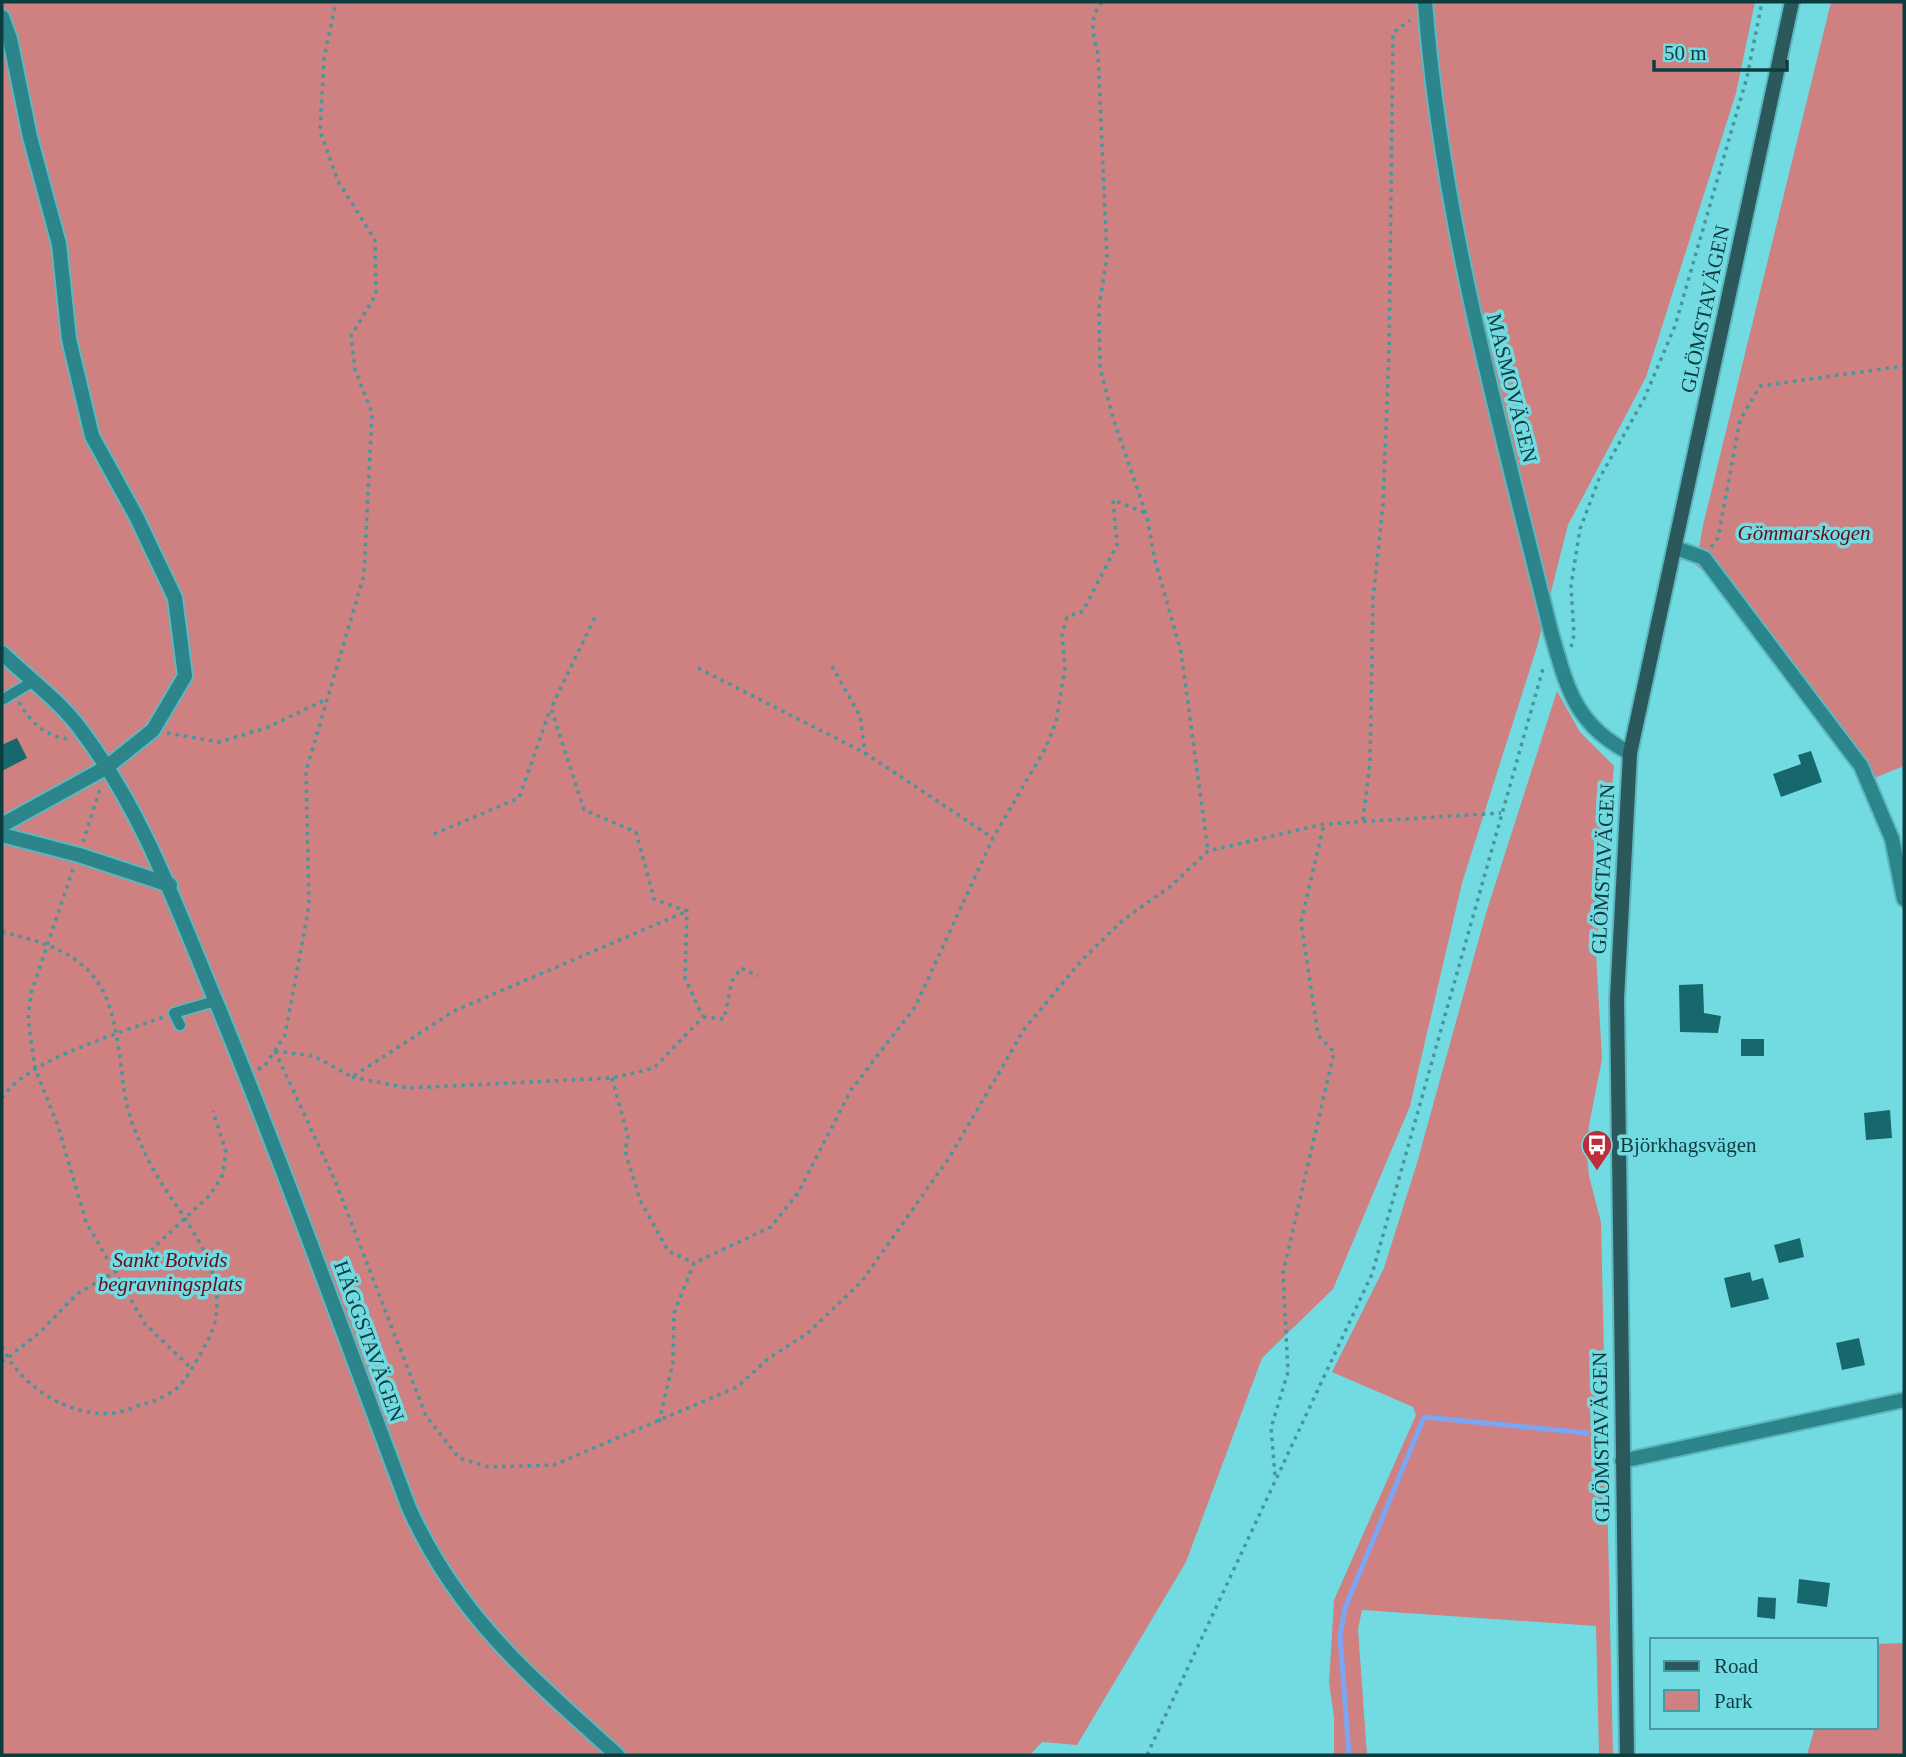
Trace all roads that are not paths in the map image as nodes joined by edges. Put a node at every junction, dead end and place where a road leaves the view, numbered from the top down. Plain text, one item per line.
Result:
1 (1425, 2) edge
2 (1793, 2) edge
3 (2, 17) edge
4 (1676, 548) junction
5 (2, 653) edge
6 (32, 682) junction
7 (2, 700) edge
8 (1630, 753) junction
9 (107, 768) junction
10 (2, 825) edge
11 (2, 835) edge
12 (170, 885) junction
13 (1904, 899) edge
14 (215, 1001) junction
15 (180, 1025) dead end
16 (1904, 1401) edge
17 (1622, 1461) junction
18 (617, 1755) edge
19 (1627, 1755) edge

1 - 8 street, MASMOVÄGEN
2 - 4 main road, GLÖMSTAVÄGEN
3 - 9 street
4 - 8 main road, GLÖMSTAVÄGEN
4 - 13 street
5 - 6 street, HÄGGSTAVÄGEN
6 - 7 lane
6 - 9 street, HÄGGSTAVÄGEN
8 - 17 main road, GLÖMSTAVÄGEN
9 - 10 street
9 - 12 street, HÄGGSTAVÄGEN
11 - 12 street
12 - 14 street, HÄGGSTAVÄGEN
14 - 15 lane
14 - 18 street, HÄGGSTAVÄGEN
16 - 17 street
17 - 19 main road, GLÖMSTAVÄGEN

